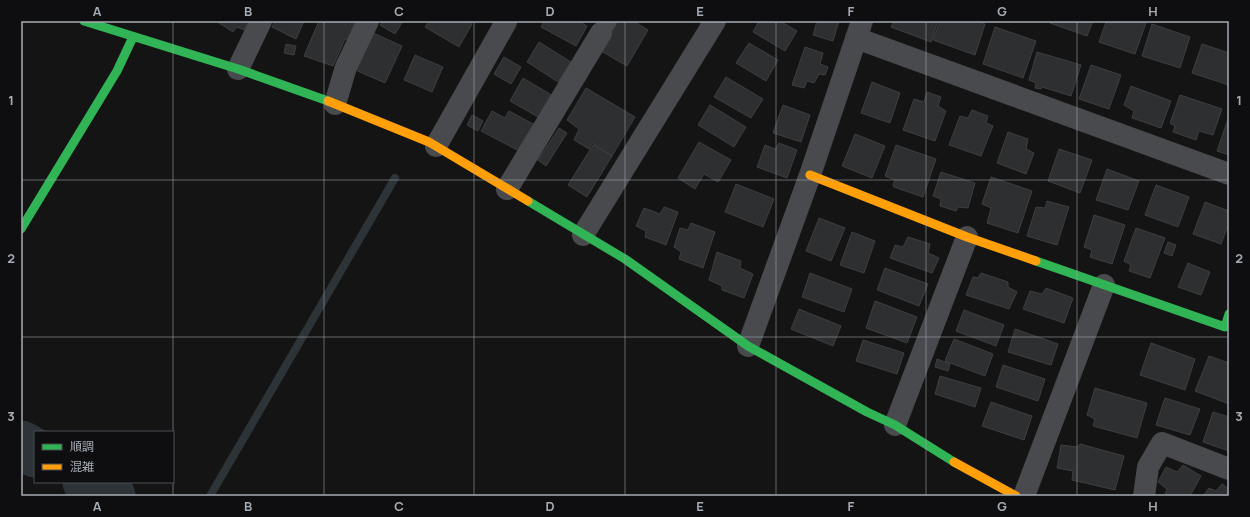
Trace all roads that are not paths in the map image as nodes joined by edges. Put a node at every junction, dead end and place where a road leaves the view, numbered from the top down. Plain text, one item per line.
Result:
1 (84, 21) edge
2 (261, 21) edge
3 (368, 21) edge
4 (715, 21) edge
5 (506, 22) dead end
6 (605, 27) edge
7 (859, 30) edge
8 (132, 37) junction
9 (238, 70) junction
10 (334, 104) junction
11 (436, 146) junction
12 (1229, 174) edge
13 (810, 175) junction
14 (507, 189) junction
15 (21, 229) edge
16 (583, 234) junction
17 (967, 237) junction
18 (1104, 285) junction
19 (1228, 323) edge
20 (748, 346) junction
21 (895, 425) junction
22 (1229, 469) edge
23 (1016, 496) edge
24 (1024, 496) edge
25 (1144, 496) edge

1 - 8 street
2 - 9 street
3 - 10 street
4 - 16 street
5 - 11 street
6 - 14 street
7 - 12 street
7 - 13 street
8 - 9 street
8 - 15 street
9 - 10 street
10 - 11 street
11 - 14 street
13 - 17 street
13 - 20 street
14 - 16 street
16 - 20 street
17 - 18 street
17 - 21 street
18 - 19 street
18 - 24 street
20 - 21 street
21 - 23 street
22 - 25 street

